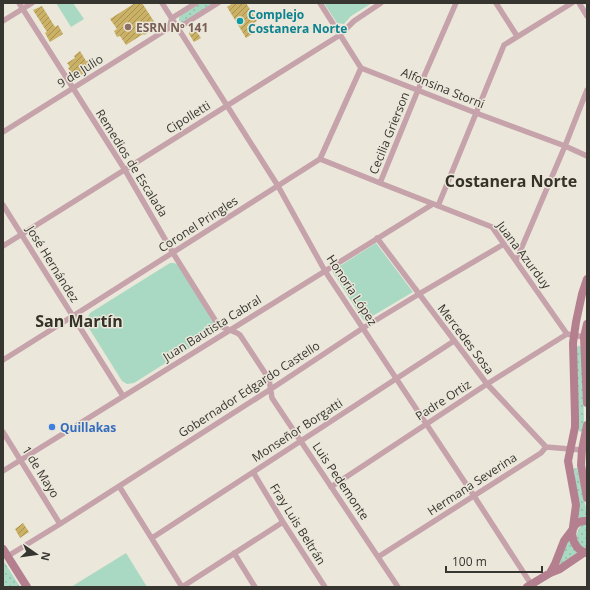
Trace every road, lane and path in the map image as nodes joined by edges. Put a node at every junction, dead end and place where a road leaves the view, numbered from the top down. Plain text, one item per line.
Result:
1 (18, 3) edge
2 (32, 3) edge
3 (162, 3) edge
4 (196, 3) edge
5 (218, 3) edge
6 (320, 3) edge
7 (381, 3) edge
8 (456, 3) edge
9 (496, 3) edge
10 (572, 3) edge
11 (579, 3) edge
12 (22, 9) junction
13 (587, 16) edge
14 (172, 18) junction
15 (3, 21) edge
16 (169, 28) junction
17 (178, 28) junction
18 (340, 36) junction
19 (517, 36) junction
20 (361, 68) junction
21 (72, 88) junction
22 (418, 90) junction
23 (587, 90) edge
24 (228, 105) junction
25 (476, 113) junction
26 (3, 132) edge
27 (565, 146) junction
28 (587, 156) edge
29 (320, 159) junction
30 (125, 170) junction
31 (380, 183) junction
32 (278, 186) junction
33 (3, 205) edge
34 (435, 205) junction
35 (21, 234) junction
36 (377, 238) junction
37 (504, 244) junction
38 (3, 246) edge
39 (173, 253) junction
40 (516, 261) junction
41 (325, 271) junction
42 (587, 279) edge
43 (419, 294) junction
44 (73, 316) junction
45 (587, 324) edge
46 (363, 328) junction
47 (229, 330) junction
48 (570, 334) junction
49 (584, 337) junction
50 (454, 341) junction
51 (3, 360) edge
52 (397, 378) junction
53 (487, 384) junction
54 (271, 389) junction
55 (123, 396) junction
56 (587, 403) edge
57 (426, 424) junction
58 (587, 425) edge
59 (3, 432) edge
60 (301, 442) junction
61 (546, 447) junction
62 (571, 449) junction
63 (582, 450) junction
64 (20, 460) junction
65 (3, 471) edge
66 (253, 472) junction
67 (119, 486) junction
68 (331, 486) junction
69 (474, 496) junction
70 (587, 498) edge
71 (587, 521) edge
72 (283, 522) junction
73 (60, 524) junction
74 (573, 528) junction
75 (152, 538) junction
76 (3, 549) edge
77 (234, 553) junction
78 (586, 553) edge
79 (8, 556) junction
80 (378, 557) junction
81 (550, 573) junction
82 (529, 586) edge
83 (27, 587) edge
84 (182, 587) edge
85 (255, 587) edge
86 (325, 587) edge
87 (398, 587) edge

1 - 12 street, Remedios de Escalada
2 - 12 street
3 - 14 street, Honoria López
4 - 14 street
5 - 17 street
6 - 18 street
7 - 18 street, Cipolletti
8 - 22 street, Cecilia Grierson
9 - 19 street
10 - 19 street
11 - 13 street
12 - 15 street
12 - 21 street, Remedios de Escalada
14 - 16 street
14 - 17 street, Honoria López
16 - 17 street
16 - 21 street, 9 de Julio
17 - 24 street, Honoria López
18 - 20 street
18 - 24 street, Cipolletti
19 - 25 street
20 - 22 street, Alfonsina Storni
20 - 29 street
21 - 26 street, 9 de Julio
21 - 30 street, Remedios de Escalada
22 - 25 street, Alfonsina Storni
22 - 31 street, Cecilia Grierson
23 - 27 street
24 - 30 street, Cipolletti
24 - 32 street, Honoria López
25 - 27 street, Alfonsina Storni
25 - 34 street
27 - 28 street, Alfonsina Storni
27 - 40 street
29 - 31 street, Juana Azurduy
29 - 32 street, Coronel Pringles
30 - 35 street, Cipolletti
30 - 39 street, Remedios de Escalada
31 - 34 street, Juana Azurduy
32 - 39 street, Coronel Pringles
32 - 41 street, Honoria López
33 - 35 street, José Hernández
34 - 36 street, Juan Bautista Cabral
34 - 37 street, Juana Azurduy
35 - 38 street, Cipolletti
35 - 44 street, José Hernández
36 - 41 street, Juan Bautista Cabral
36 - 43 street, Mercedes Sosa
37 - 40 street, Juana Azurduy
37 - 43 street, Gobernador Edgardo Castello
39 - 44 street, Coronel Pringles
39 - 47 street, Remedios de Escalada
40 - 48 street, Juana Azurduy
41 - 46 street, Honoria López
41 - 47 street, Juan Bautista Cabral
42 - 48 main road
43 - 46 street, Gobernador Edgardo Castello
43 - 50 street, Mercedes Sosa
44 - 51 street, Coronel Pringles
44 - 55 street, José Hernández
45 - 49 main road
46 - 52 street, Honoria López
46 - 54 street, Gobernador Edgardo Castello
47 - 54 street, Luis Pedemonte
47 - 55 street, Juan Bautista Cabral
48 - 49 street
48 - 53 street, Padre Ortiz
48 - 62 main road
49 - 56 main road
50 - 52 street, Monseñor Borgatti
50 - 53 street, Mercedes Sosa
52 - 57 street, Honoria López
52 - 60 street, Monseñor Borgatti
53 - 57 street, Padre Ortiz
53 - 61 street, Mercedes Sosa
54 - 60 street, Luis Pedemonte
54 - 67 street, Gobernador Edgardo Castello
55 - 64 street, Juan Bautista Cabral
57 - 68 street, Padre Ortiz
57 - 69 street, Honoria López
58 - 63 main road
59 - 64 street, 1 de Mayo
60 - 66 street, Monseñor Borgatti
60 - 68 street, Luis Pedemonte
61 - 62 street
61 - 69 street, Hermana Severina
62 - 63 street
62 - 74 main road
63 - 70 main road
64 - 65 street, Juan Bautista Cabral
64 - 73 street, 1 de Mayo
66 - 72 street, Fray Luis Beltrán
66 - 75 street, Monseñor Borgatti
67 - 73 street, Gobernador Edgardo Castello
67 - 75 street
68 - 80 street, Luis Pedemonte
69 - 80 street, Hermana Severina
69 - 82 street, Honoria López
71 - 74 main road
72 - 77 street
72 - 86 street, Fray Luis Beltrán
73 - 79 street, Gobernador Edgardo Castello
74 - 78 main road
74 - 81 main road
75 - 84 street
76 - 79 main road
77 - 84 street
77 - 85 street
78 - 81 main road
79 - 83 main road
80 - 87 street, Luis Pedemonte
81 - 82 main road

